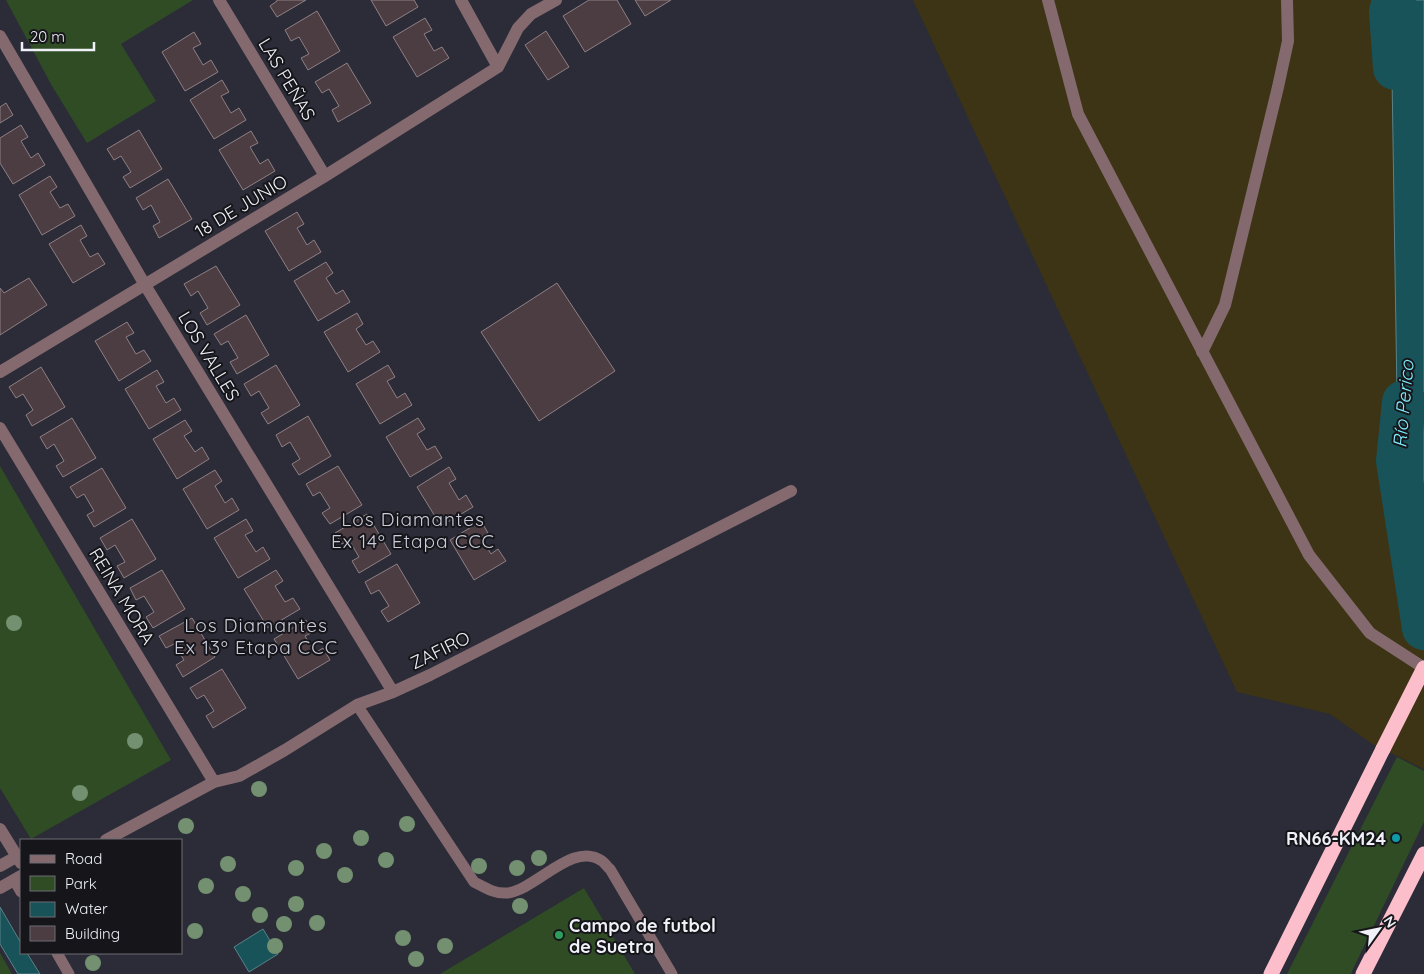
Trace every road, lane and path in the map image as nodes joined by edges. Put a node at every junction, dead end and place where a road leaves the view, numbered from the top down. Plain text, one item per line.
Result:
1 (219, 0) edge
2 (461, 0) edge
3 (556, 0) edge
4 (1048, 0) edge
5 (1287, 0) edge
6 (0, 36) edge
7 (498, 67) junction
8 (325, 176) junction
9 (145, 285) junction
10 (1202, 352) junction
11 (0, 372) edge
12 (0, 428) edge
13 (791, 491) dead end
14 (1424, 668) edge
15 (393, 692) junction
16 (356, 705) junction
17 (214, 782) junction
18 (0, 829) edge
19 (108, 839) edge
20 (1424, 854) edge
21 (19, 860) edge
22 (0, 866) edge
23 (18, 878) edge
24 (0, 888) edge
25 (58, 954) edge
26 (69, 974) edge
27 (672, 974) edge
28 (1271, 974) edge
29 (1363, 974) edge

1 - 8 street, LAS PEÑAS
2 - 7 street
3 - 7 street
4 - 10 street
5 - 10 street
6 - 9 street, LOS VALLES
7 - 8 street, 18 DE JUNIO
8 - 9 street, 18 DE JUNIO
9 - 11 street, 18 DE JUNIO
9 - 15 street, LOS VALLES
10 - 14 street
12 - 17 street, REINA MORA
13 - 15 street, ZAFIRO
14 - 28 highway, bridge
15 - 16 street, ZAFIRO
16 - 17 street, ZAFIRO
16 - 27 lane
17 - 19 street, ZAFIRO
18 - 21 street
20 - 29 highway
21 - 22 street
23 - 24 street
25 - 26 lane

